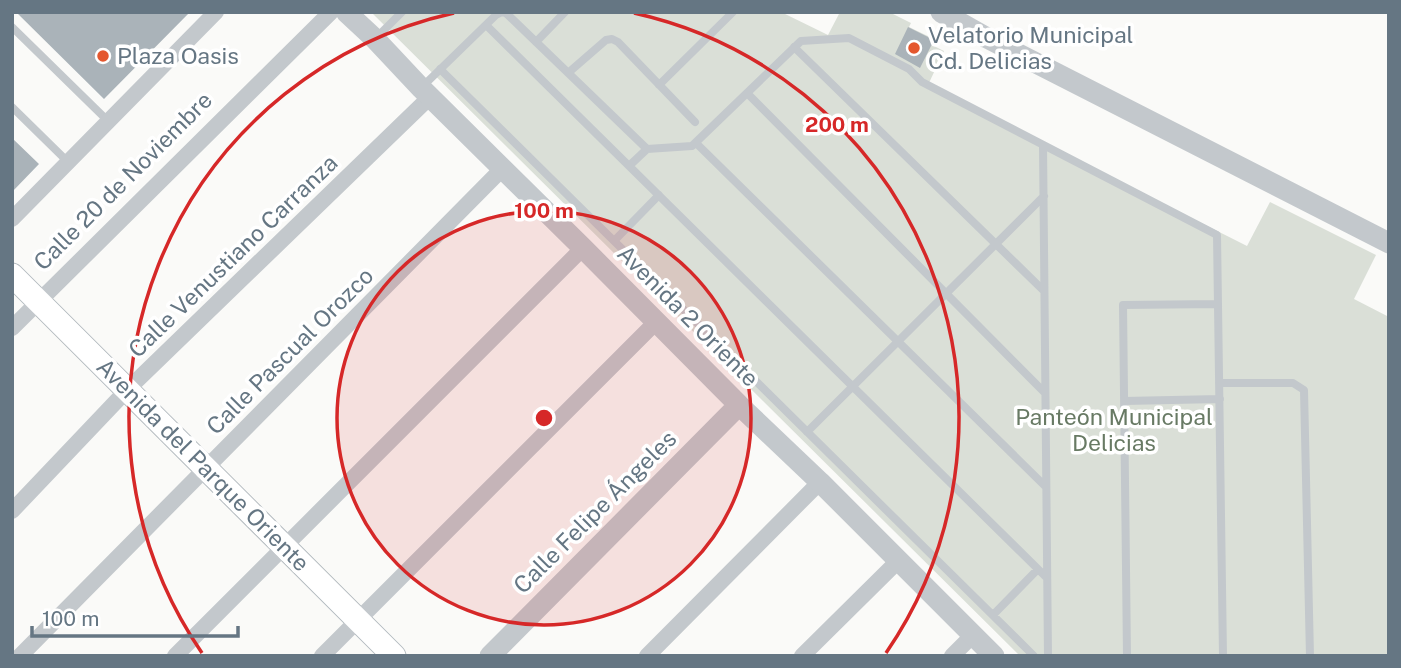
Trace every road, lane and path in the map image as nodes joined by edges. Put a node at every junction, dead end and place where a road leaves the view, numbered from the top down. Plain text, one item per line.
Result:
1 (216, 12) edge
2 (331, 12) edge
3 (346, 12) edge
4 (402, 12) edge
5 (502, 12) edge
6 (565, 12) edge
7 (733, 12) edge
8 (941, 12) edge
9 (486, 25) junction
10 (14, 32) edge
11 (375, 39) junction
12 (536, 42) junction
13 (794, 47) junction
14 (440, 69) junction
15 (568, 73) junction
16 (659, 85) junction
17 (426, 92) junction
18 (747, 93) junction
19 (12, 107) edge
20 (108, 121) junction
21 (695, 122) dead end
22 (696, 143) junction
23 (1043, 145) junction
24 (647, 149) junction
25 (68, 162) junction
26 (629, 166) junction
27 (503, 168) junction
28 (659, 195) junction
29 (1044, 196) junction
30 (12, 219) edge
31 (614, 240) junction
32 (1389, 243) edge
33 (996, 244) junction
34 (583, 248) junction
35 (12, 275) edge
36 (1044, 291) junction
37 (946, 293) junction
38 (39, 301) junction
39 (1218, 304) junction
40 (656, 322) junction
41 (12, 328) edge
42 (898, 341) junction
43 (1219, 383) junction
44 (852, 387) junction
45 (127, 390) junction
46 (1045, 393) junction
47 (1220, 399) junction
48 (1124, 401) junction
49 (738, 405) junction
50 (807, 432) junction
51 (206, 468) junction
52 (820, 482) junction
53 (1046, 487) junction
54 (12, 512) edge
55 (284, 546) junction
56 (898, 561) junction
57 (1038, 569) junction
58 (1047, 578) junction
59 (993, 615) junction
60 (358, 619) junction
61 (973, 635) junction
62 (803, 655) edge
63 (20, 656) edge
64 (175, 656) edge
65 (322, 656) edge
66 (394, 656) edge
67 (490, 656) edge
68 (647, 656) edge
69 (952, 656) edge
70 (994, 656) edge
71 (1034, 656) edge
72 (1048, 656) edge
73 (1127, 656) edge
74 (1223, 656) edge
75 (1310, 656) edge

1 - 20 street
2 - 38 street, Calle 20 de Noviembre
3 - 11 street, Avenida 2 Oriente
4 - 11 lane
5 - 9 lane
5 - 12 lane
6 - 12 lane
7 - 16 lane
8 - 32 street
9 - 14 lane
9 - 26 lane
10 - 20 lane
11 - 17 street, Avenida 2 Oriente
12 - 15 lane
13 - 18 lane
13 - 23 lane
13 - 33 lane
14 - 17 lane
14 - 31 lane
15 - 16 lane
15 - 24 lane
16 - 21 lane
17 - 27 street, Avenida 2 Oriente
17 - 45 street, Calle Venustiano Carranza
18 - 22 lane
18 - 37 lane
19 - 25 lane
20 - 25 street
22 - 24 lane
22 - 42 lane
23 - 29 lane
23 - 39 lane
24 - 26 lane
25 - 30 street
26 - 28 lane
27 - 34 street, Avenida 2 Oriente
27 - 51 street, Calle Pascual Orozco
28 - 31 lane
28 - 44 lane
29 - 33 lane
29 - 36 lane
31 - 50 lane
33 - 36 lane
33 - 37 lane
34 - 40 street, Avenida 2 Oriente
34 - 55 street
35 - 38 main road, Avenida del Parque Oriente
36 - 46 lane
37 - 42 lane
37 - 46 lane
38 - 41 street, Calle 20 de Noviembre
38 - 45 main road, Avenida del Parque Oriente
39 - 43 lane
39 - 48 lane
40 - 49 street, Avenida 2 Oriente
40 - 60 street
42 - 44 lane
42 - 53 lane
43 - 47 lane
43 - 75 lane
44 - 50 lane
44 - 57 lane
45 - 51 main road, Avenida del Parque Oriente
45 - 54 street, Calle Venustiano Carranza
46 - 53 lane
47 - 48 lane
47 - 74 lane
48 - 73 lane
49 - 52 street, Avenida 2 Oriente
49 - 67 street, Calle Felipe Ángeles
50 - 59 lane
51 - 55 main road, Avenida del Parque Oriente
51 - 63 street, Calle Pascual Orozco
52 - 56 street, Avenida 2 Oriente
52 - 68 street
53 - 58 lane
55 - 60 main road, Avenida del Parque Oriente
55 - 64 street
56 - 61 street, Avenida 2 Oriente
56 - 62 street
57 - 58 lane
57 - 59 lane
58 - 72 lane
59 - 71 lane
60 - 65 street
60 - 66 main road, Avenida del Parque Oriente
61 - 69 street
61 - 70 street, Avenida 2 Oriente

